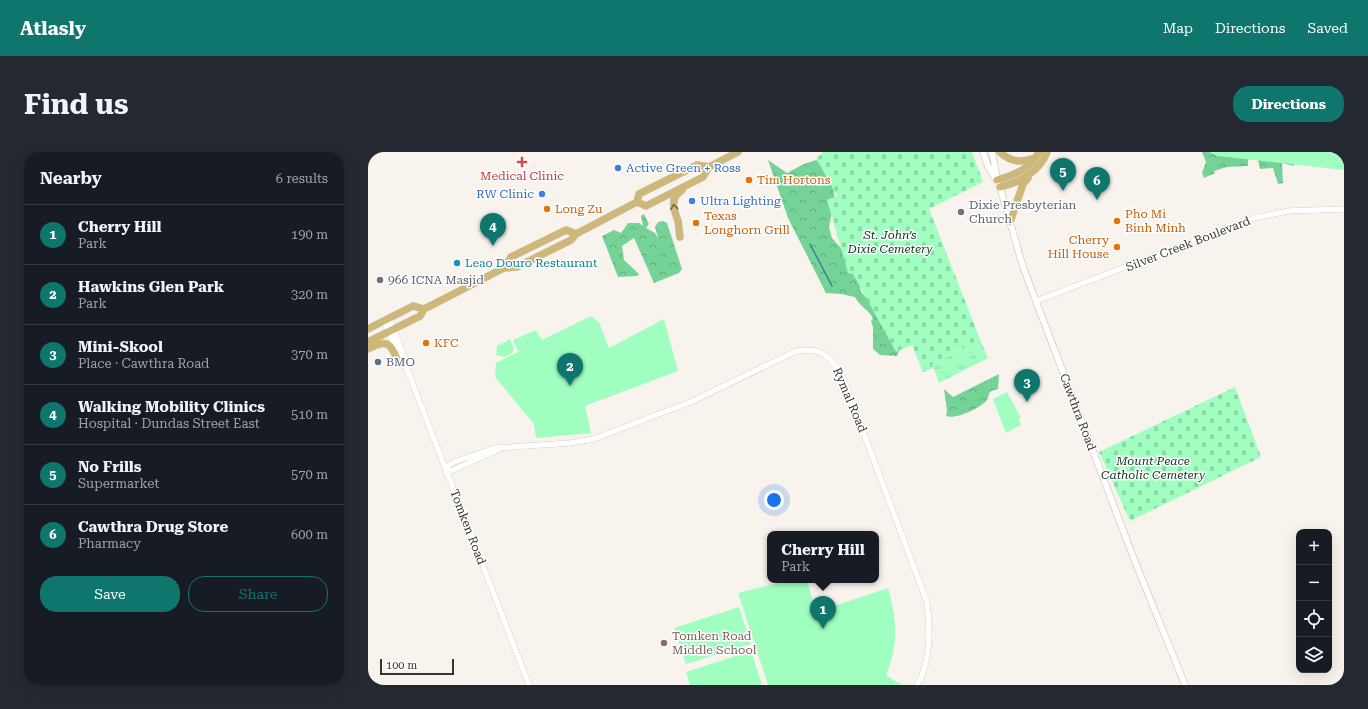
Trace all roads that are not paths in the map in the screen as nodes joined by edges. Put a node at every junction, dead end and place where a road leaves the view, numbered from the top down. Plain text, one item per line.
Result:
1 (738, 152) edge
2 (982, 152) edge
3 (992, 152) edge
4 (1000, 152) edge
5 (1047, 152) edge
6 (1038, 154) edge
7 (709, 167) junction
8 (1032, 171) junction
9 (997, 180) junction
10 (690, 184) junction
11 (1000, 187) junction
12 (637, 202) junction
13 (1344, 209) edge
14 (1010, 222) junction
15 (576, 234) junction
16 (680, 237) dead end
17 (504, 268) junction
18 (1036, 301) junction
19 (424, 310) junction
20 (387, 320) junction
21 (368, 329) edge
22 (391, 330) junction
23 (368, 342) edge
24 (368, 349) edge
25 (402, 362) junction
26 (407, 369) junction
27 (446, 470) junction
28 (529, 685) edge
29 (917, 685) edge
30 (1185, 685) edge

1 - 7 main road
2 - 9 main road, Cawthra Road
3 - 9 main road, Cawthra Road
4 - 6 main road
5 - 8 main road
6 - 9 main road
7 - 10 main road
7 - 12 main road
8 - 11 main road
8 - 14 main road
9 - 11 main road, Cawthra Road
10 - 12 main road
16 -> 10 main road
11 - 14 main road, Cawthra Road
12 - 15 main road
13 - 18 street, Silver Creek Boulevard
14 - 18 main road, Cawthra Road
15 - 17 main road
15 - 17 main road
17 - 19 main road
18 - 30 main road, Cawthra Road
19 - 20 main road
19 - 22 main road
20 - 21 main road
20 - 22 street, Tomken Road
22 - 23 main road
22 - 25 street, Tomken Road
22 - 26 street, Tomken Road
24 - 25 main road
25 - 26 street, Tomken Road
26 - 27 street, Tomken Road
27 - 28 street, Tomken Road
27 - 29 street, Rymal Road

